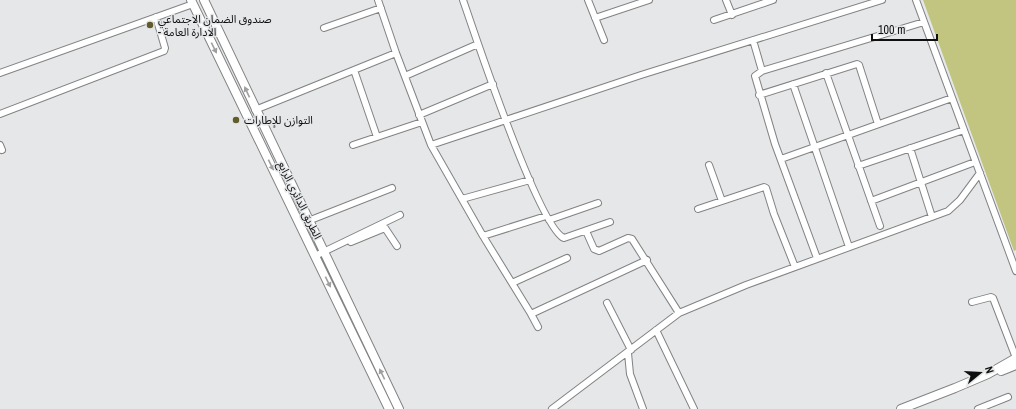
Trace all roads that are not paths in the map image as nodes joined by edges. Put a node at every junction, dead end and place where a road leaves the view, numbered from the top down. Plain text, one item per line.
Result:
1 (204, 0) edge
2 (378, 0) edge
3 (463, 0) edge
4 (588, 0) edge
5 (649, 0) edge
6 (726, 0) edge
7 (773, 0) edge
8 (882, 0) edge
9 (916, 0) edge
10 (192, 2) edge
11 (381, 8) junction
12 (732, 15) junction
13 (156, 17) junction
14 (595, 18) junction
15 (714, 20) dead end
16 (924, 22) junction
17 (324, 28) dead end
18 (604, 40) dead end
19 (753, 40) junction
20 (478, 44) junction
21 (396, 53) junction
22 (354, 70) junction
23 (762, 71) junction
24 (0, 73) edge
25 (826, 73) junction
26 (404, 76) junction
27 (493, 84) junction
28 (793, 84) junction
29 (759, 94) junction
30 (952, 98) junction
31 (255, 110) junction
32 (0, 114) edge
33 (420, 115) junction
34 (505, 120) junction
35 (422, 122) junction
36 (878, 124) junction
37 (964, 130) junction
38 (847, 135) junction
39 (268, 136) junction
40 (377, 137) junction
41 (259, 139) junction
42 (353, 145) dead end
43 (431, 145) junction
44 (814, 147) junction
45 (910, 148) junction
46 (781, 159) junction
47 (975, 162) junction
48 (709, 165) dead end
49 (858, 166) junction
50 (980, 173) junction
51 (530, 180) junction
52 (921, 182) junction
53 (392, 188) dead end
54 (462, 199) junction
55 (722, 201) junction
56 (871, 201) junction
57 (598, 203) dead end
58 (698, 209) dead end
59 (400, 215) dead end
60 (932, 217) junction
61 (548, 218) junction
62 (308, 221) junction
63 (610, 222) dead end
64 (880, 226) dead end
65 (586, 231) junction
66 (483, 236) junction
67 (397, 246) dead end
68 (849, 247) junction
69 (321, 255) junction
70 (567, 258) dead end
71 (817, 258) junction
72 (647, 260) junction
73 (795, 266) junction
74 (1016, 271) edge
75 (512, 283) junction
76 (972, 302) dead end
77 (607, 303) dead end
78 (679, 313) junction
79 (531, 314) junction
80 (538, 327) dead end
81 (656, 330) junction
82 (629, 351) junction
83 (1016, 358) edge
84 (1016, 365) edge
85 (988, 374) junction
86 (1008, 397) dead end
87 (906, 408) edge
88 (389, 409) edge
89 (398, 409) edge
90 (552, 409) edge
91 (643, 409) edge
92 (694, 409) edge
93 (978, 409) edge

31 -> 1 main road, الطريق الدائري الرابع
2 - 11 street
3 - 20 street
4 - 14 street
5 - 14 street
6 - 12 street
7 - 12 street
8 - 19 street
9 - 16 street
10 - 13 street
10 -> 41 main road, الطريق الدائري الرابع
11 - 17 street
11 - 21 street
12 - 15 street
13 - 24 street
13 - 32 street
14 - 18 street
16 - 23 street
16 - 30 street
19 - 23 street
19 - 34 street
20 - 26 street
20 - 27 street
21 - 22 street
21 - 26 street
22 - 31 street
22 - 40 street
23 - 29 street
25 - 28 street
25 - 36 street
25 - 38 street
26 - 33 street
27 - 33 street
27 - 34 street
28 - 29 street
28 - 44 street
29 - 46 street
30 - 36 street
30 - 37 street
31 - 39 main road, الطريق الدائري الرابع
33 - 35 street
34 - 43 street
34 - 51 street
35 - 40 street
35 - 43 street
36 - 38 street
37 - 45 street
37 - 47 street
38 - 44 street
38 - 49 street
39 - 41 main road
39 - 62 main road, الطريق الدائري الرابع
40 - 42 street
41 -> 69 main road, الطريق الدائري الرابع
43 - 54 street
44 - 46 street
44 - 68 street
45 - 49 street
45 - 52 street
46 - 71 street
47 - 50 street
47 - 52 street
48 - 55 street
49 - 56 street
50 - 60 street
50 - 74 street
51 - 54 street
51 - 61 street
52 - 56 street
52 - 60 street
53 - 62 street
54 - 66 street
55 - 58 street
55 - 73 street
56 - 64 street
57 - 61 street
59 - 69 street
60 - 68 street
61 - 65 street
61 - 66 street
62 - 69 main road, الطريق الدائري الرابع
63 - 65 street
65 - 72 street
66 - 75 street
67 - 69 street
68 - 71 street
69 -> 88 main road, الطريق الدائري الرابع
89 -> 69 main road, الطريق الدائري الرابع
70 - 75 street
71 - 73 street
72 - 78 street
72 - 79 street
73 - 78 street
75 - 79 street
76 - 83 street
77 - 82 street
78 - 81 street
79 - 80 street
81 - 82 street
81 - 92 street
82 - 90 street
82 - 91 street
83 - 85 main road
84 - 85 main road
85 - 87 main road
86 - 93 street

